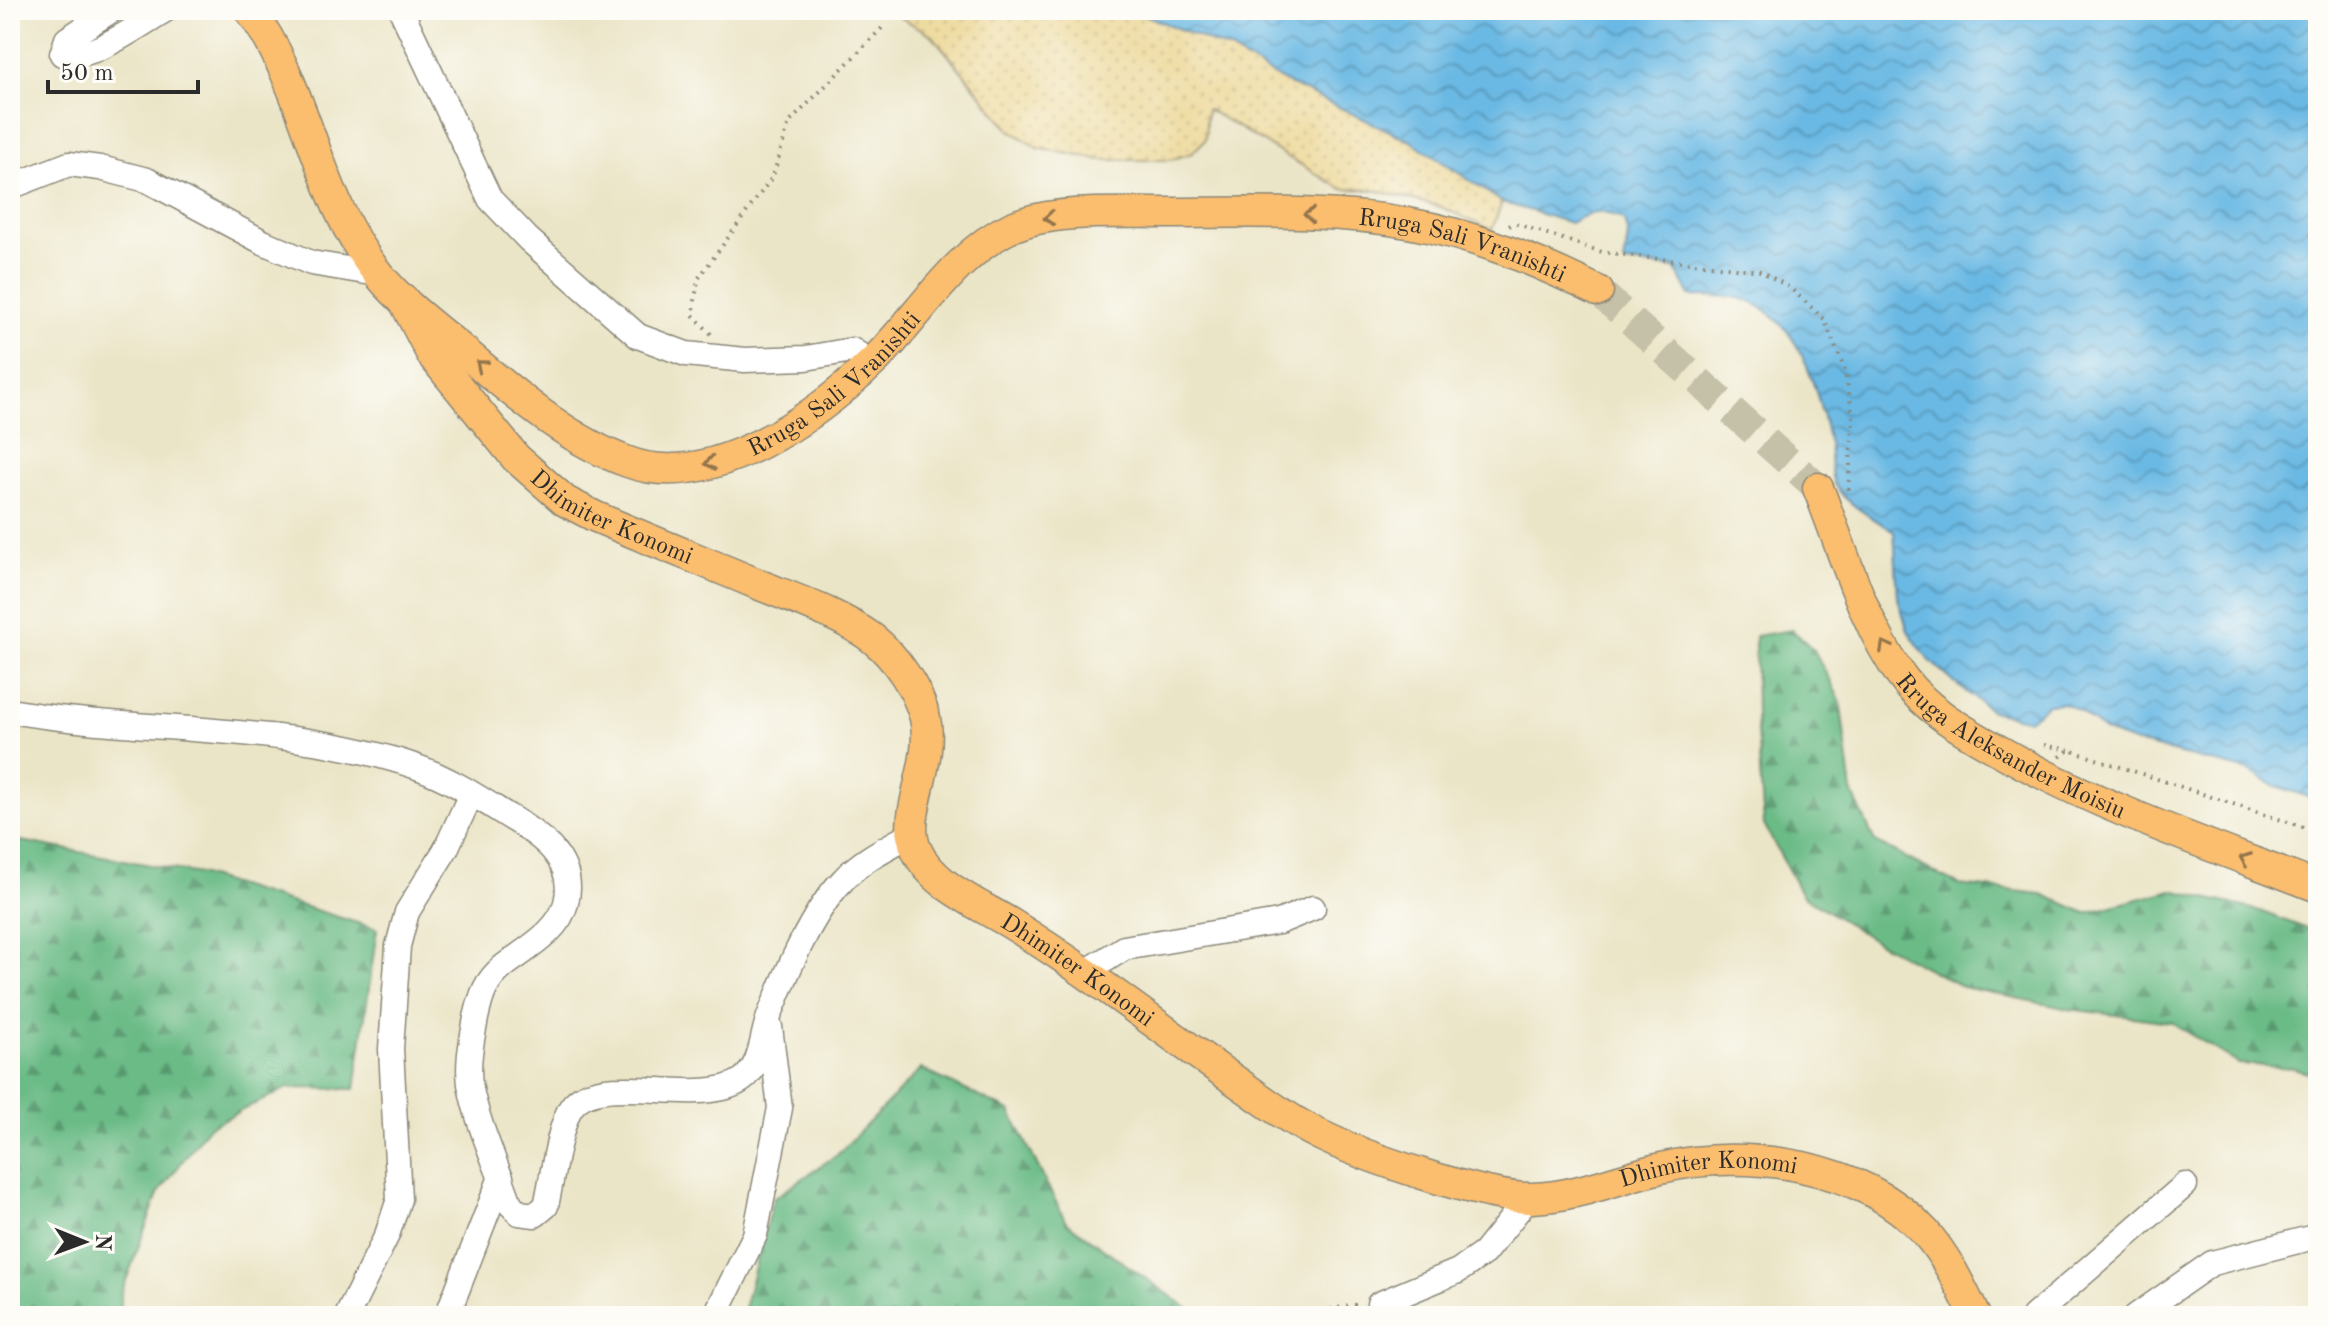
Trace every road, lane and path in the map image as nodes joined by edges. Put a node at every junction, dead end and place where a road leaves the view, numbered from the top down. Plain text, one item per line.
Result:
1 (112, 10) edge
2 (165, 10) edge
3 (250, 10) edge
4 (401, 10) edge
5 (882, 28) dead end
6 (10, 187) edge
7 (1481, 241) junction
8 (378, 274) junction
9 (1598, 291) tunnel mouth
10 (403, 299) junction
11 (745, 360) junction
12 (872, 363) junction
13 (1818, 488) tunnel mouth
14 (1848, 502) dead end
15 (10, 711) edge
16 (2069, 750) junction
17 (2039, 758) junction
18 (471, 794) junction
19 (2318, 832) edge
20 (913, 833) junction
21 (2318, 887) edge
22 (1313, 908) dead end
23 (1086, 972) junction
24 (768, 1017) junction
25 (501, 1177) junction
26 (2185, 1185) dead end
27 (1528, 1198) junction
28 (2318, 1236) edge
29 (1387, 1301) joint
30 (347, 1316) edge
31 (447, 1316) edge
32 (715, 1316) edge
33 (1291, 1316) edge
34 (1975, 1316) edge
35 (2034, 1316) edge
36 (2136, 1316) edge

1 - 2 street
3 - 8 main road, Rruga Sali Vranishti
4 - 11 street
5 - 11 path
6 - 8 street
7 - 9 main road, Rruga Sali Vranishti
7 -> 12 main road, Rruga Sali Vranishti
7 - 14 path
8 - 10 main road, Rruga Sali Vranishti
12 -> 10 main road, Rruga Sali Vranishti
10 - 20 main road, Dhimiter Konomi
11 - 12 street
17 -> 13 main road, Rruga Aleksander Moisiu
15 - 18 street
16 - 17 path
16 - 17 path
16 - 19 path
21 -> 17 main road, Rruga Aleksander Moisiu
18 - 25 street
18 - 30 street
20 - 23 main road, Dhimiter Konomi
20 - 24 street
22 - 23 street
23 - 27 main road, Dhimiter Konomi
24 - 25 street
24 - 32 street
25 - 31 street
26 - 35 street
27 - 29 street
27 - 34 main road, Dhimiter Konomi
28 - 36 street
29 - 33 path

